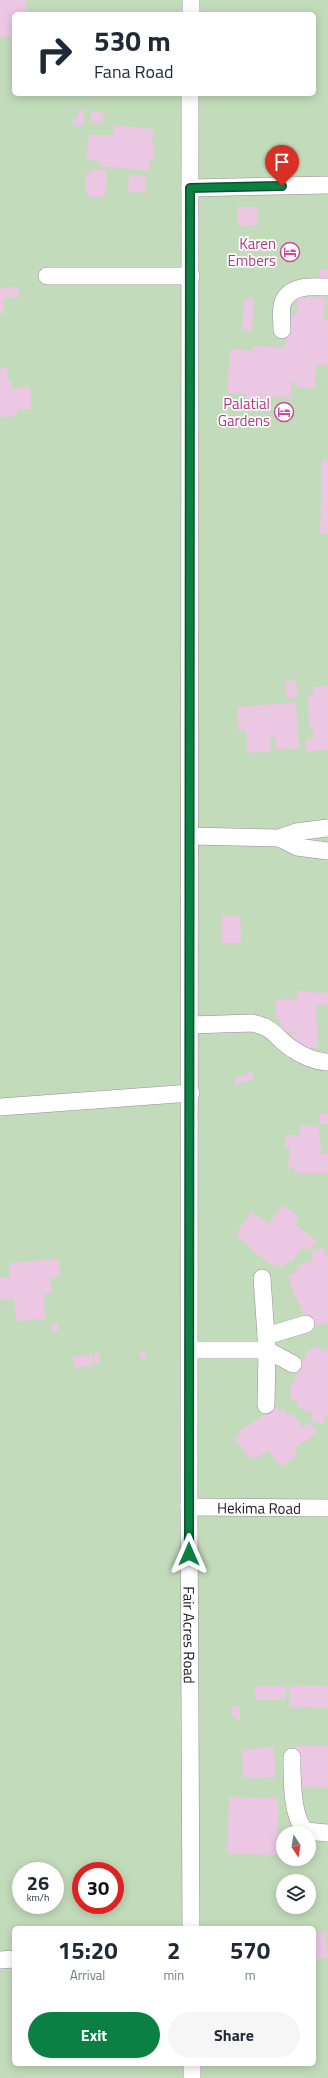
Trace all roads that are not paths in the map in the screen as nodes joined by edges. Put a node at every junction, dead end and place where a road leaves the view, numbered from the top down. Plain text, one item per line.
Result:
1 (191, 0) edge
2 (191, 12) edge
3 (190, 96) edge
4 (328, 185) edge
5 (190, 188) junction
6 (47, 276) dead end
7 (191, 276) junction
8 (328, 287) edge
9 (282, 330) dead end
10 (328, 828) edge
11 (190, 836) junction
12 (279, 838) junction
13 (328, 851) edge
14 (191, 1025) junction
15 (326, 1062) dead end
16 (190, 1093) junction
17 (0, 1107) edge
18 (262, 1278) dead end
19 (306, 1324) dead end
20 (266, 1343) junction
21 (190, 1350) junction
22 (293, 1364) dead end
23 (266, 1405) dead end
24 (189, 1507) junction
25 (328, 1508) edge
26 (292, 1757) dead end
27 (328, 1833) edge
28 (191, 1926) edge
29 (12, 1959) edge
30 (0, 1960) edge
31 (192, 2066) edge
32 (192, 2078) edge

1 - 2 street
3 - 5 street, Fair Acres Road
4 - 5 street
5 - 7 street, Fair Acres Road
6 - 7 street
7 - 11 street, Fair Acres Road
8 - 9 street
10 - 12 street
11 - 12 street
11 - 14 street, Fair Acres Road
12 - 13 street
14 - 15 street
14 - 16 street, Fair Acres Road
16 - 17 street
16 - 21 street, Fair Acres Road
18 - 20 street
19 - 20 street
20 - 21 street
20 - 22 street
20 - 23 street
21 - 24 street, Fair Acres Road
24 - 25 street, Hekima Road
24 - 28 street, Fair Acres Road
26 - 27 street
29 - 30 street
31 - 32 street

